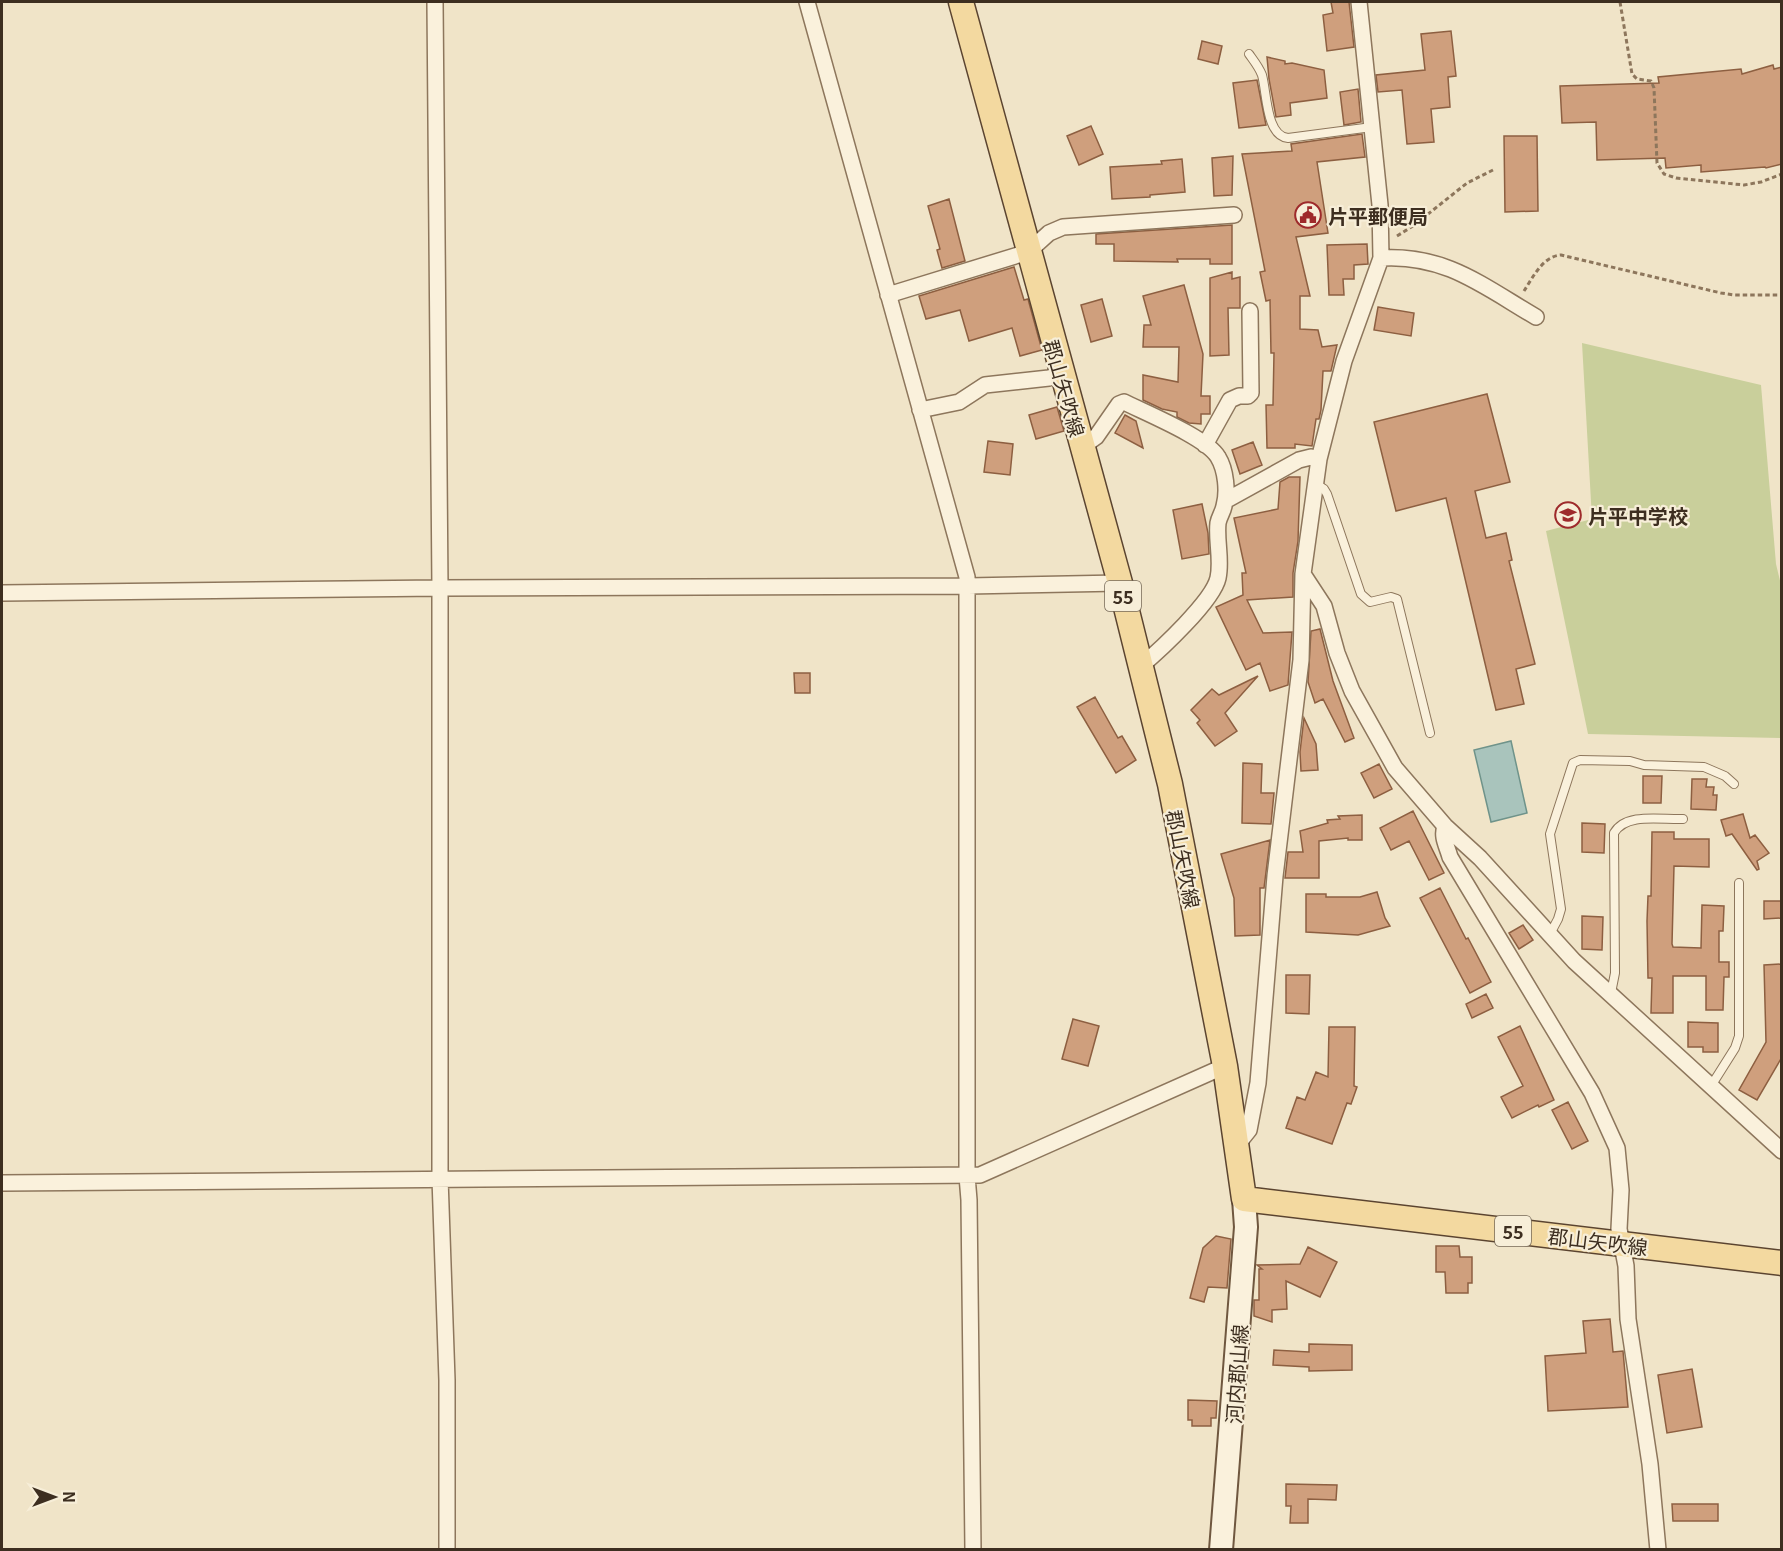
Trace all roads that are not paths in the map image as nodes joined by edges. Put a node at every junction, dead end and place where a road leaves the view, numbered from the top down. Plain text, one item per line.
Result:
1 (435, 2) edge
2 (807, 2) edge
3 (961, 2) edge
4 (1359, 2) edge
5 (1249, 54) dead end
6 (1372, 127) junction
7 (1234, 215) dead end
8 (1028, 252) junction
9 (1381, 258) junction
10 (888, 295) junction
11 (1250, 310) dead end
12 (1536, 317) dead end
13 (1062, 374) junction
14 (921, 410) junction
15 (1204, 445) junction
16 (1082, 447) junction
17 (1319, 459) junction
18 (1316, 484) junction
19 (1225, 501) junction
20 (1303, 574) junction
21 (1120, 583) junction
22 (968, 586) junction
23 (440, 588) junction
24 (2, 593) edge
25 (1141, 666) junction
26 (1431, 733) dead end
27 (1734, 784) dead end
28 (1683, 819) dead end
29 (1445, 826) junction
30 (1739, 883) dead end
31 (1550, 934) junction
32 (1608, 993) junction
33 (1225, 1066) junction
34 (1710, 1088) junction
35 (1237, 1145) junction
36 (1782, 1152) edge
37 (967, 1176) junction
38 (440, 1178) junction
39 (2, 1183) edge
40 (1244, 1199) junction
41 (1623, 1244) junction
42 (1782, 1263) edge
43 (447, 1550) edge
44 (973, 1550) edge
45 (1221, 1550) edge
46 (1658, 1550) edge

1 - 23 street
2 - 10 street
3 - 8 main road, 郡山矢吹線 / 55
4 - 6 street
5 - 6 lane
6 - 9 street
7 - 8 street
8 - 10 street
8 - 13 main road, 郡山矢吹線 / 55
9 - 12 street
9 - 17 street
10 - 14 street
11 - 15 street
13 - 14 street
13 - 16 main road, 郡山矢吹線 / 55
14 - 22 street
15 - 16 street
15 - 19 street
16 - 21 main road, 郡山矢吹線 / 55
17 - 18 street
17 - 19 street
18 - 20 street
18 - 26 lane
19 - 25 street
20 - 29 street
20 - 35 street
21 - 22 street
21 - 25 main road, 郡山矢吹線 / 55
22 - 23 street
22 - 37 street
23 - 24 street
23 - 38 street
25 - 33 main road, 郡山矢吹線 / 55
27 - 31 lane
28 - 32 lane
29 - 31 street
29 - 41 street
30 - 34 lane
31 - 32 street
32 - 34 street
33 - 35 main road, 郡山矢吹線 / 55
33 - 37 street
34 - 36 street
35 - 40 main road, 郡山矢吹線 / 55
37 - 38 street
37 - 44 street
38 - 39 street
38 - 43 street
40 - 41 main road, 郡山矢吹線 / 55
40 - 45 main road, 河内郡山線
41 - 42 main road, 郡山矢吹線 / 55
41 - 46 street

